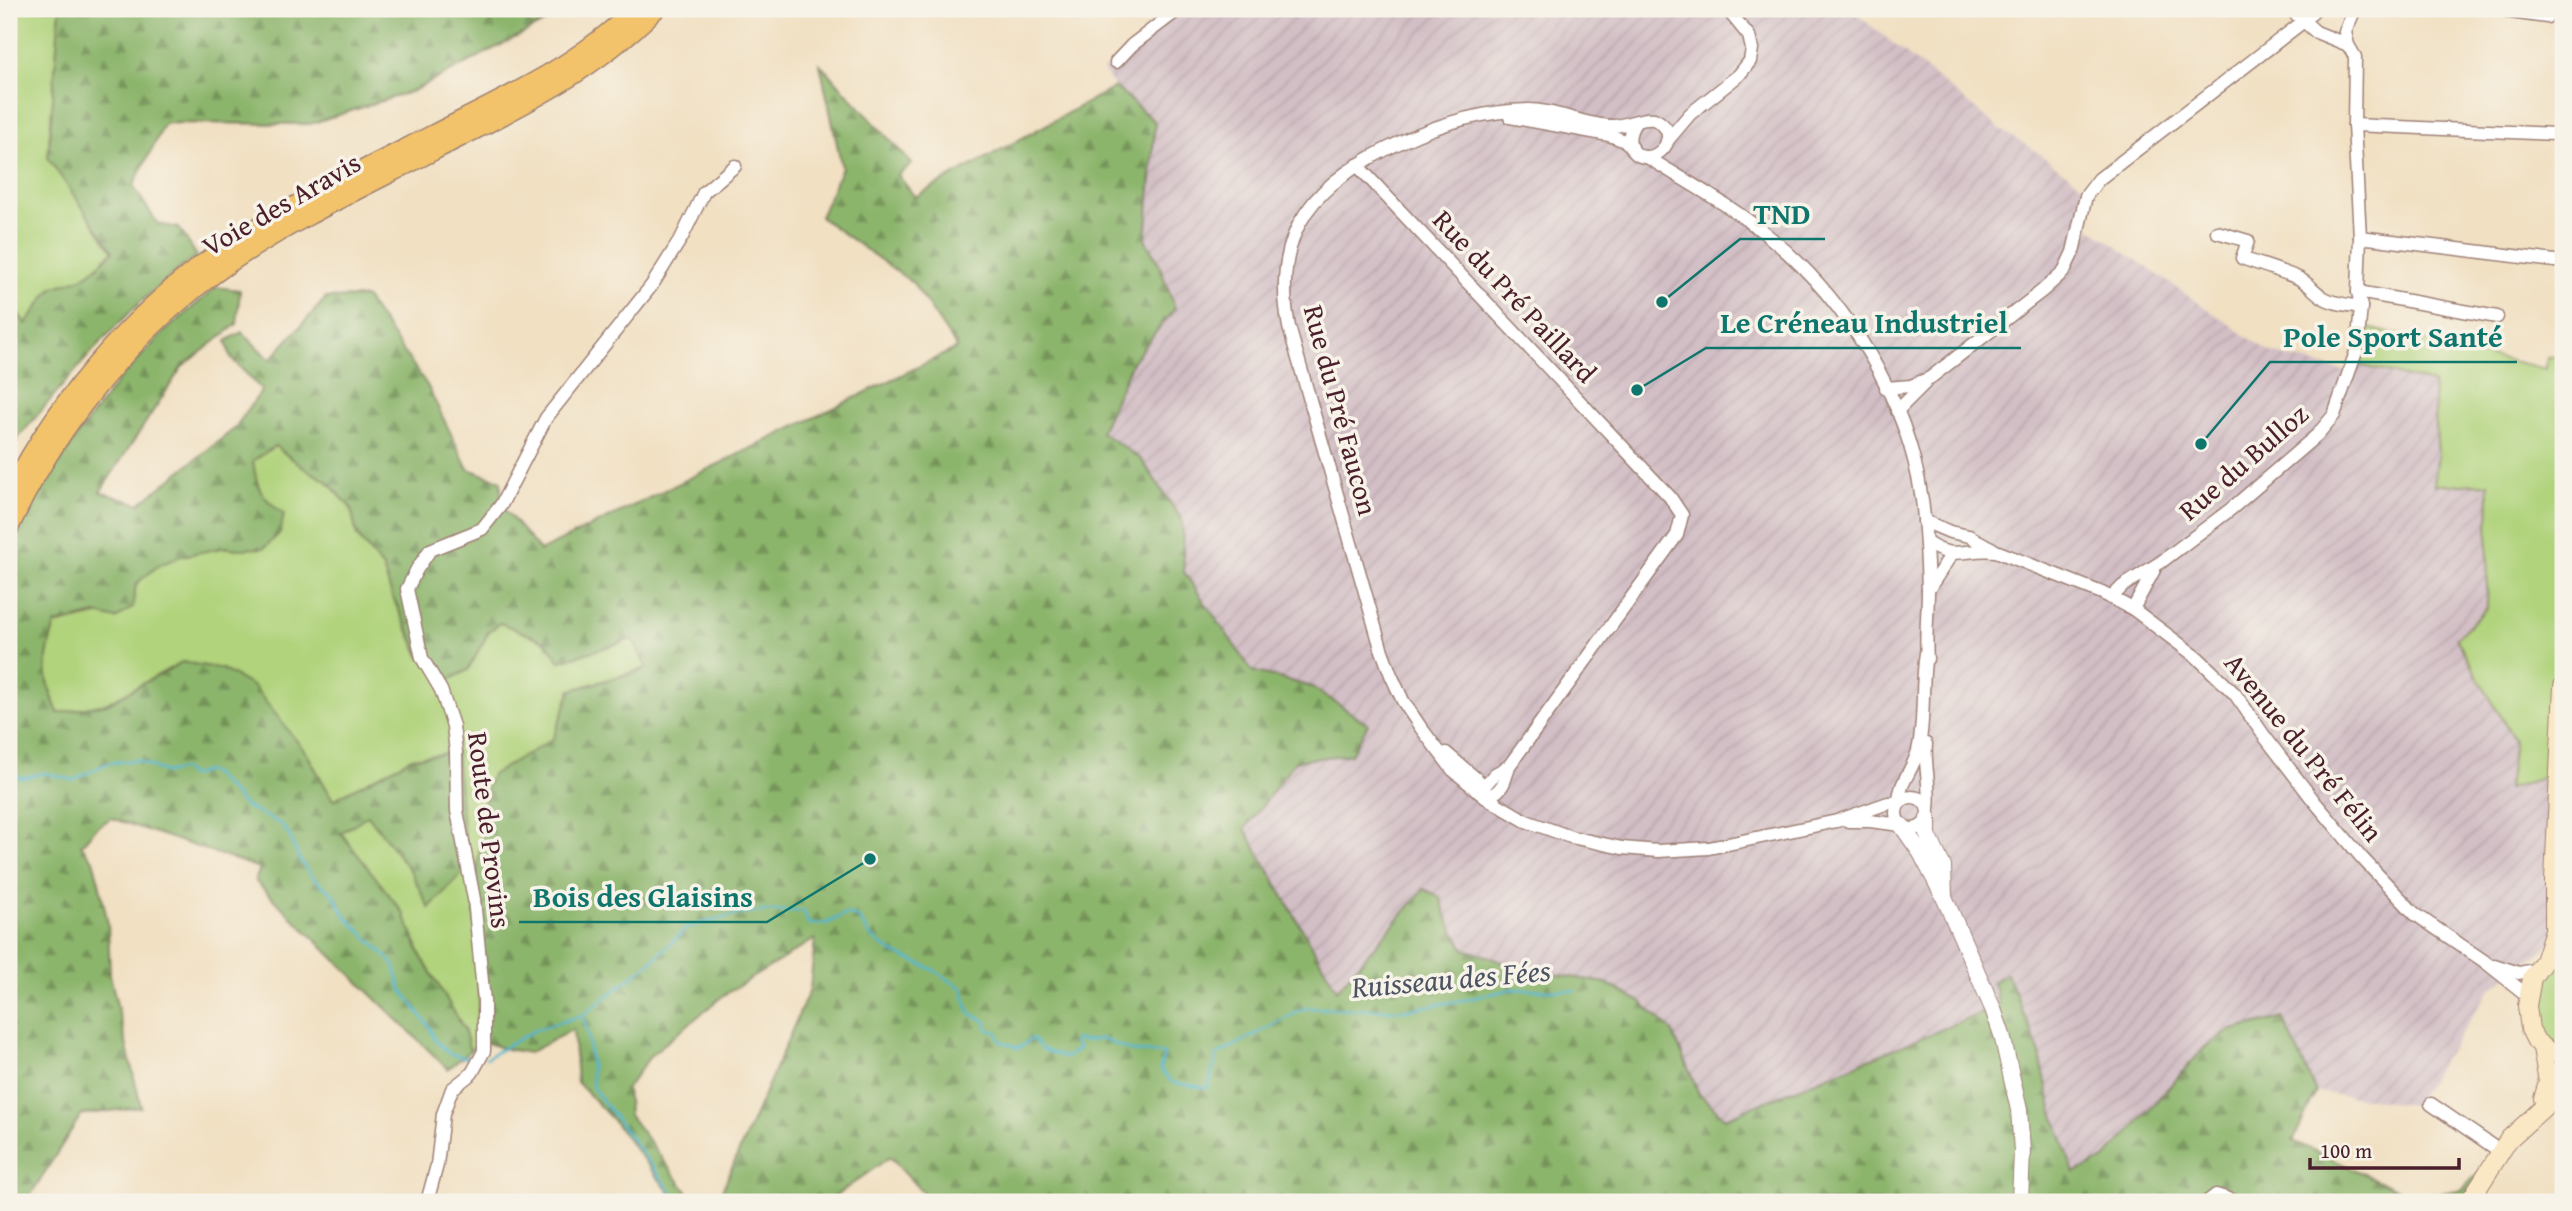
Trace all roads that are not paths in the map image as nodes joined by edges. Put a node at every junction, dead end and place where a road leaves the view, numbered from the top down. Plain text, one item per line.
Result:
1 (635, 9) edge
2 (655, 9) edge
3 (1179, 9) edge
4 (1727, 9) edge
5 (2290, 9) edge
6 (2315, 9) edge
7 (2355, 9) edge
8 (2549, 9) edge
9 (2511, 12) dead end
10 (2304, 21) junction
11 (2348, 45) junction
12 (1116, 62) dead end
13 (1499, 114) junction
14 (1690, 114) junction
15 (1659, 121) junction
16 (1635, 123) junction
17 (2354, 124) junction
18 (2555, 134) dead end
19 (1666, 144) junction
20 (1632, 147) junction
21 (1647, 157) junction
22 (1357, 165) junction
23 (735, 166) dead end
24 (1674, 174) junction
25 (2217, 232) dead end
26 (2360, 237) junction
27 (2563, 262) edge
28 (2358, 292) junction
29 (2361, 307) junction
30 (2497, 317) dead end
31 (1930, 378) junction
32 (1886, 388) junction
33 (1897, 411) junction
34 (9, 496) edge
35 (1924, 521) junction
36 (9, 527) edge
37 (1950, 533) junction
38 (1927, 543) junction
39 (1996, 551) junction
40 (1951, 555) junction
41 (2161, 562) junction
42 (1928, 590) junction
43 (2111, 598) junction
44 (2133, 609) junction
45 (1926, 653) junction
46 (2563, 686) edge
47 (1488, 792) junction
48 (1899, 803) junction
49 (1928, 814) junction
50 (1837, 821) junction
51 (1902, 826) junction
52 (2554, 880) junction
53 (1945, 899) junction
54 (2563, 931) edge
55 (2563, 958) edge
56 (2484, 961) junction
57 (2540, 965) junction
58 (2528, 996) junction
59 (2542, 1048) junction
60 (2563, 1053) edge
61 (2563, 1066) edge
62 (2431, 1104) dead end
63 (2535, 1116) junction
64 (2501, 1152) junction
65 (427, 1202) edge
66 (2020, 1202) edge
67 (2207, 1202) edge
68 (2238, 1202) edge
69 (2469, 1202) edge

1 - 34 highway, Voie des Aravis
2 - 36 highway, Voie des Aravis
3 - 12 street
4 - 14 street
5 - 10 street
6 - 10 street
7 - 11 street, Rue du Bulloz
8 - 9 street
10 - 11 street
10 - 31 street
11 - 17 street, Rue du Bulloz
13 - 16 street, Rue du Pré Faucon
13 - 20 street, Rue du Pré Faucon
13 - 22 street, Rue du Pré Faucon
14 - 15 street
14 - 19 street
15 - 16 street
15 - 19 street
16 - 20 street
17 - 18 street
17 - 26 street, Rue du Bulloz
19 - 21 street
19 - 24 street
20 - 21 street
21 - 24 street
22 - 47 street, Rue du Pré Faucon
22 - 47 street, Rue du Pré Paillard
23 - 65 street, Route de Provins
24 - 32 street
25 - 29 street
26 - 27 street
26 - 28 street, Rue du Bulloz
28 - 29 street, Rue du Bulloz
28 - 30 street
29 - 41 street, Rue du Bulloz
31 - 32 street
31 - 33 street
32 - 33 street
33 - 35 street
35 - 37 street, Avenue du Pré Félin
35 - 38 street
37 - 38 street
37 - 39 street, Avenue du Pré Félin
38 - 40 street
38 - 42 street
39 - 40 street, Avenue du Pré Félin
39 - 43 street, Avenue du Pré Félin
40 - 42 street
41 - 43 street, Rue du Bulloz
41 - 44 street, Rue du Bulloz
42 - 45 street
43 - 44 street, Avenue du Pré Félin
44 - 56 street, Avenue du Pré Félin
45 - 48 street
45 - 49 street
46 - 52 main road
47 - 50 street, Rue du Pré Faucon
48 - 49 street
48 - 50 street, Rue du Pré Faucon
48 - 51 street
49 - 51 street
49 - 53 street
50 - 51 street, Rue du Pré Faucon
51 - 53 street
52 - 54 main road
52 - 57 main road
53 - 66 street
55 - 57 main road
56 - 57 street, Avenue du Pré Félin
56 - 58 street, Avenue du Pré Félin
57 - 58 main road
58 - 59 main road
59 - 60 main road
59 - 63 main road
61 - 63 main road
62 - 64 street
63 - 64 main road
64 - 69 main road
67 - 68 street

